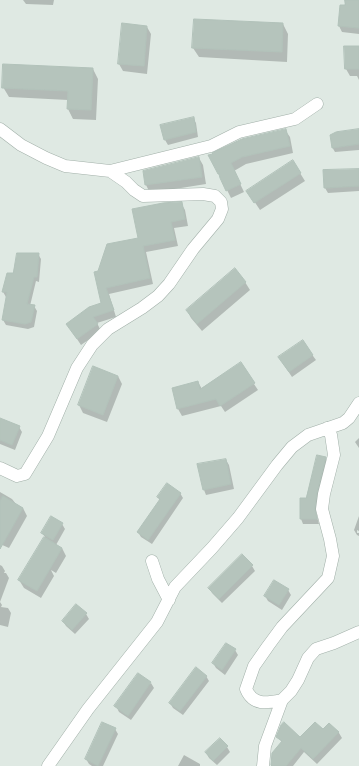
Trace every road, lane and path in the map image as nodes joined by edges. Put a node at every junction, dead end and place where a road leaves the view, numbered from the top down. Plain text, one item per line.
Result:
1 (317, 104) dead end
2 (0, 129) edge
3 (110, 170) junction
4 (359, 403) edge
5 (327, 428) junction
6 (0, 468) edge
7 (152, 561) dead end
8 (169, 600) junction
9 (359, 632) edge
10 (282, 700) junction
11 (48, 766) edge
12 (263, 766) edge

1 - 3 street
2 - 3 street
3 - 6 street
4 - 5 street
5 - 8 street
5 - 10 street
7 - 8 street
8 - 11 street
9 - 10 street
10 - 12 street

